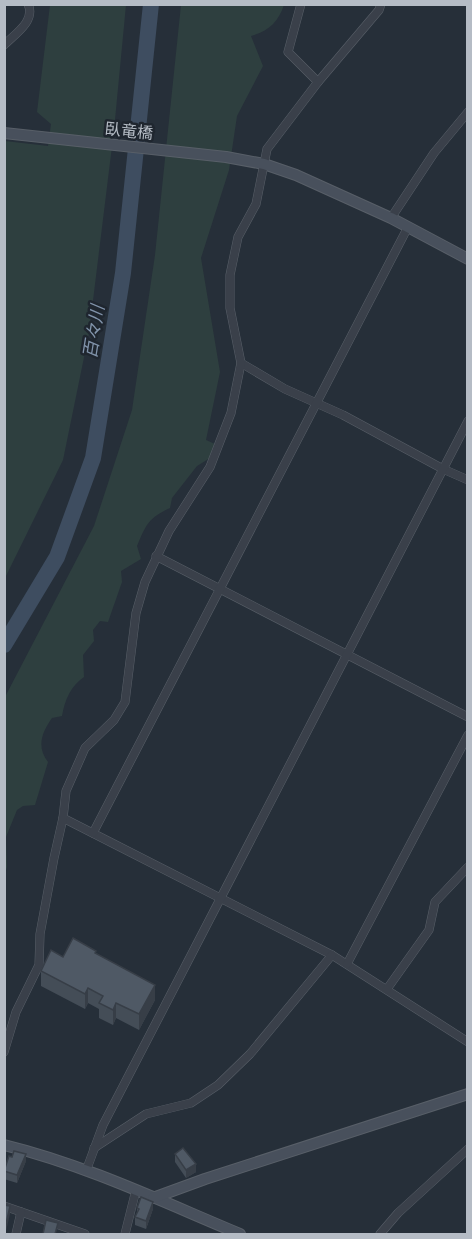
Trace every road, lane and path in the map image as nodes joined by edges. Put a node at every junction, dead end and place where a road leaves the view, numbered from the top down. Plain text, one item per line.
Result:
1 (28, 4) edge
2 (302, 4) edge
3 (381, 4) edge
4 (4, 45) edge
5 (318, 82) junction
6 (468, 112) edge
7 (4, 133) edge
8 (264, 164) junction
9 (391, 218) junction
10 (408, 227) junction
11 (468, 259) edge
12 (241, 363) junction
13 (316, 403) junction
14 (468, 421) edge
15 (442, 469) junction
16 (468, 480) edge
17 (156, 556) junction
18 (221, 590) junction
19 (347, 654) junction
20 (468, 717) edge
21 (468, 735) edge
22 (63, 818) junction
23 (93, 833) junction
24 (468, 867) edge
25 (220, 898) junction
26 (332, 955) junction
27 (347, 964) junction
28 (387, 989) junction
29 (468, 1042) edge
30 (4, 1052) edge
31 (468, 1094) edge
32 (4, 1144) edge
33 (94, 1148) junction
34 (468, 1149) edge
35 (86, 1171) junction
36 (136, 1190) junction
37 (153, 1198) junction
38 (4, 1206) edge
39 (21, 1212) junction
40 (70, 1232) edge
41 (16, 1234) edge
42 (85, 1234) edge
43 (125, 1234) edge
44 (240, 1234) edge
45 (380, 1234) edge

1 - 4 street
2 - 5 street
3 - 5 street
5 - 8 street
6 - 9 street
7 - 8 street, 臥竜橋
8 - 9 street, 臥竜橋
8 - 12 street
9 - 10 street, 臥竜橋
10 - 11 street, 臥竜橋
10 - 13 street
12 - 13 street
12 - 17 street
13 - 15 street
13 - 18 street
14 - 15 street
15 - 16 street
15 - 19 street
17 - 18 street
17 - 22 street
18 - 19 street
18 - 23 street
19 - 20 street
19 - 25 street
21 - 27 street
22 - 23 street
22 - 30 street
23 - 25 street
24 - 28 street
25 - 26 street
25 - 33 street
26 - 27 street
26 - 33 street
27 - 28 street
28 - 29 street
31 - 37 street
32 - 35 street
33 - 35 street
34 - 45 street
35 - 36 street
36 - 37 street
36 - 43 street
37 - 44 street
38 - 39 street
39 - 40 street
39 - 41 street
40 - 42 street

